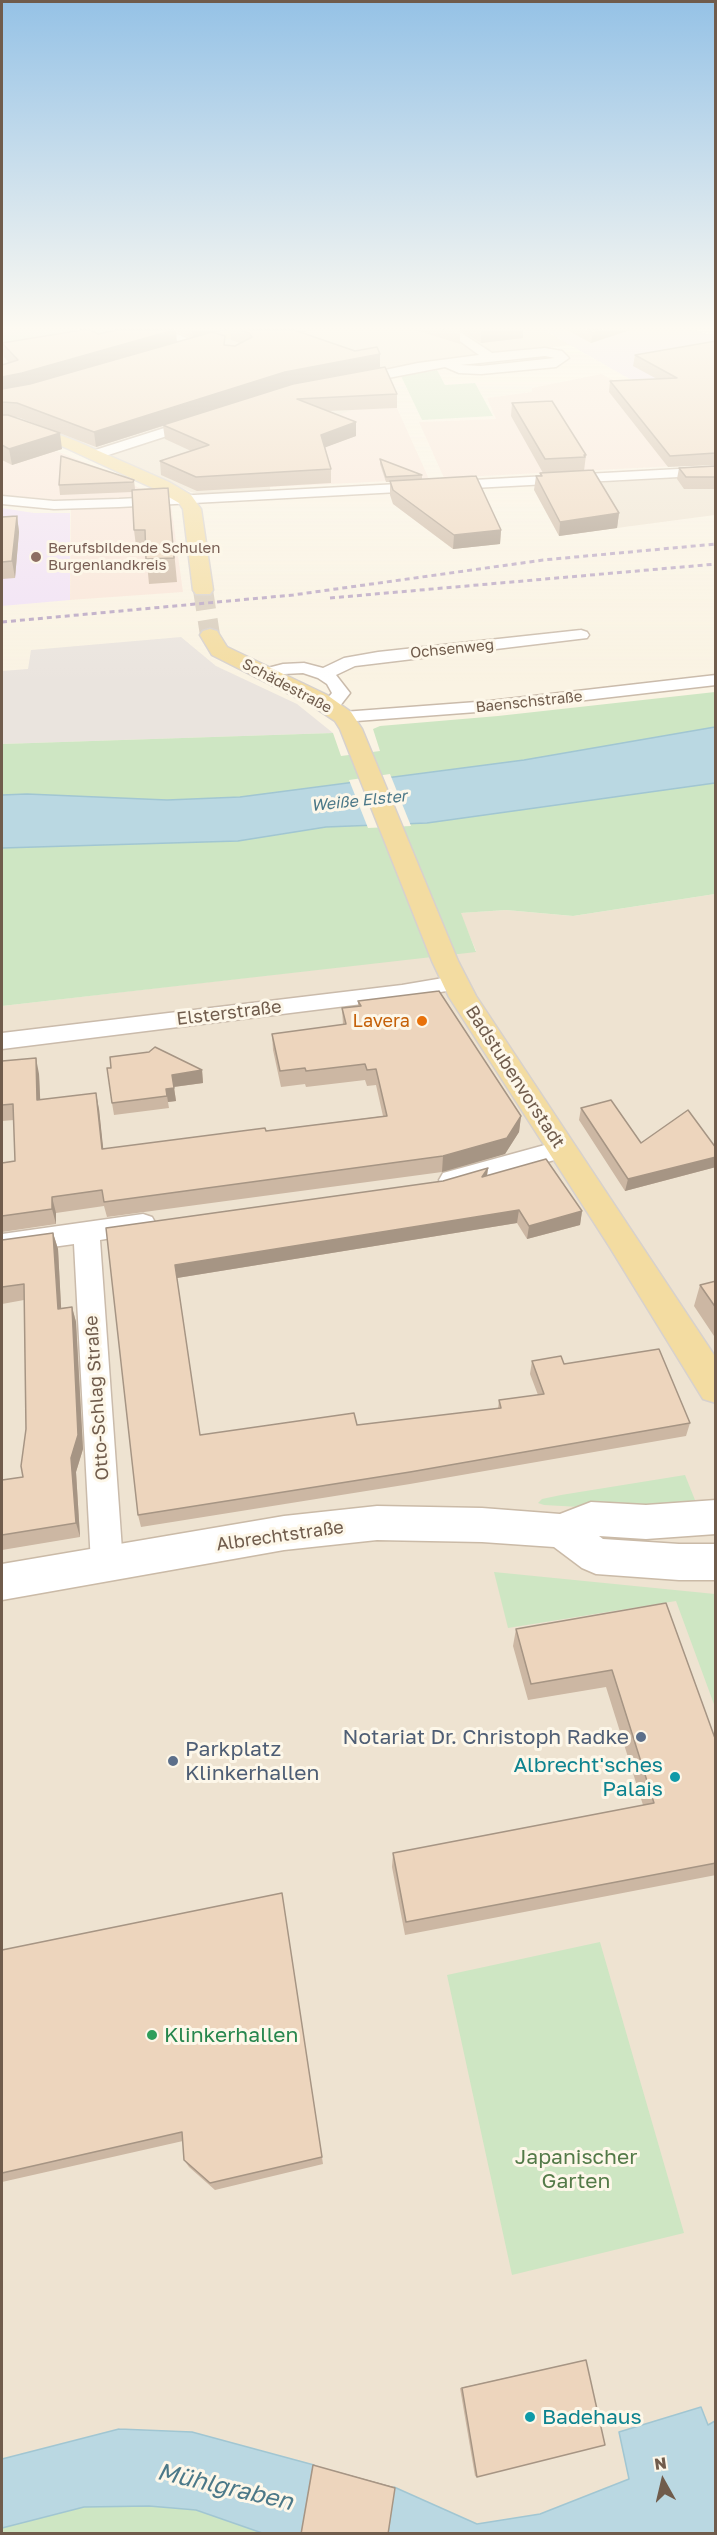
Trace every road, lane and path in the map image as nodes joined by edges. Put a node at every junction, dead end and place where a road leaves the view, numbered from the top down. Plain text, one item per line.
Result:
1 (77, 448) edge
2 (114, 448) edge
3 (94, 455) junction
4 (716, 471) edge
5 (185, 499) junction
6 (2, 500) edge
7 (203, 590) tunnel mouth
8 (210, 635) tunnel mouth
9 (581, 635) dead end
10 (266, 674) junction
11 (324, 674) junction
12 (716, 680) edge
13 (336, 712) junction
14 (358, 743) joint
15 (455, 983) junction
16 (2, 1041) edge
17 (563, 1149) junction
18 (431, 1184) edge
19 (167, 1221) edge
20 (86, 1232) junction
21 (2, 1244) edge
22 (716, 1389) edge
23 (716, 1517) edge
24 (561, 1531) junction
25 (716, 1562) edge
26 (107, 1564) junction
27 (2, 1582) edge

1 - 3 main road
2 - 3 street
3 - 5 main road
4 - 5 street
5 - 6 street
5 - 7 main road
8 - 10 main road, Schädestraße
9 - 11 street, Ochsenweg
10 - 11 street
10 - 13 main road, Schädestraße
11 - 13 street
12 - 13 street, Baenschstraße
13 - 14 main road, Schädestraße
14 - 15 main road, Badstubenvorstadt
15 - 16 street, Elsterstraße
15 - 17 main road, Badstubenvorstadt
17 - 18 street
17 - 22 main road, Badstubenvorstadt
19 - 20 street
20 - 21 street
20 - 26 street, Otto-Schlag Straße
23 - 24 main road, Albrechtstraße
24 - 25 main road
24 - 26 main road, Albrechtstraße
26 - 27 main road, Albrechtstraße

